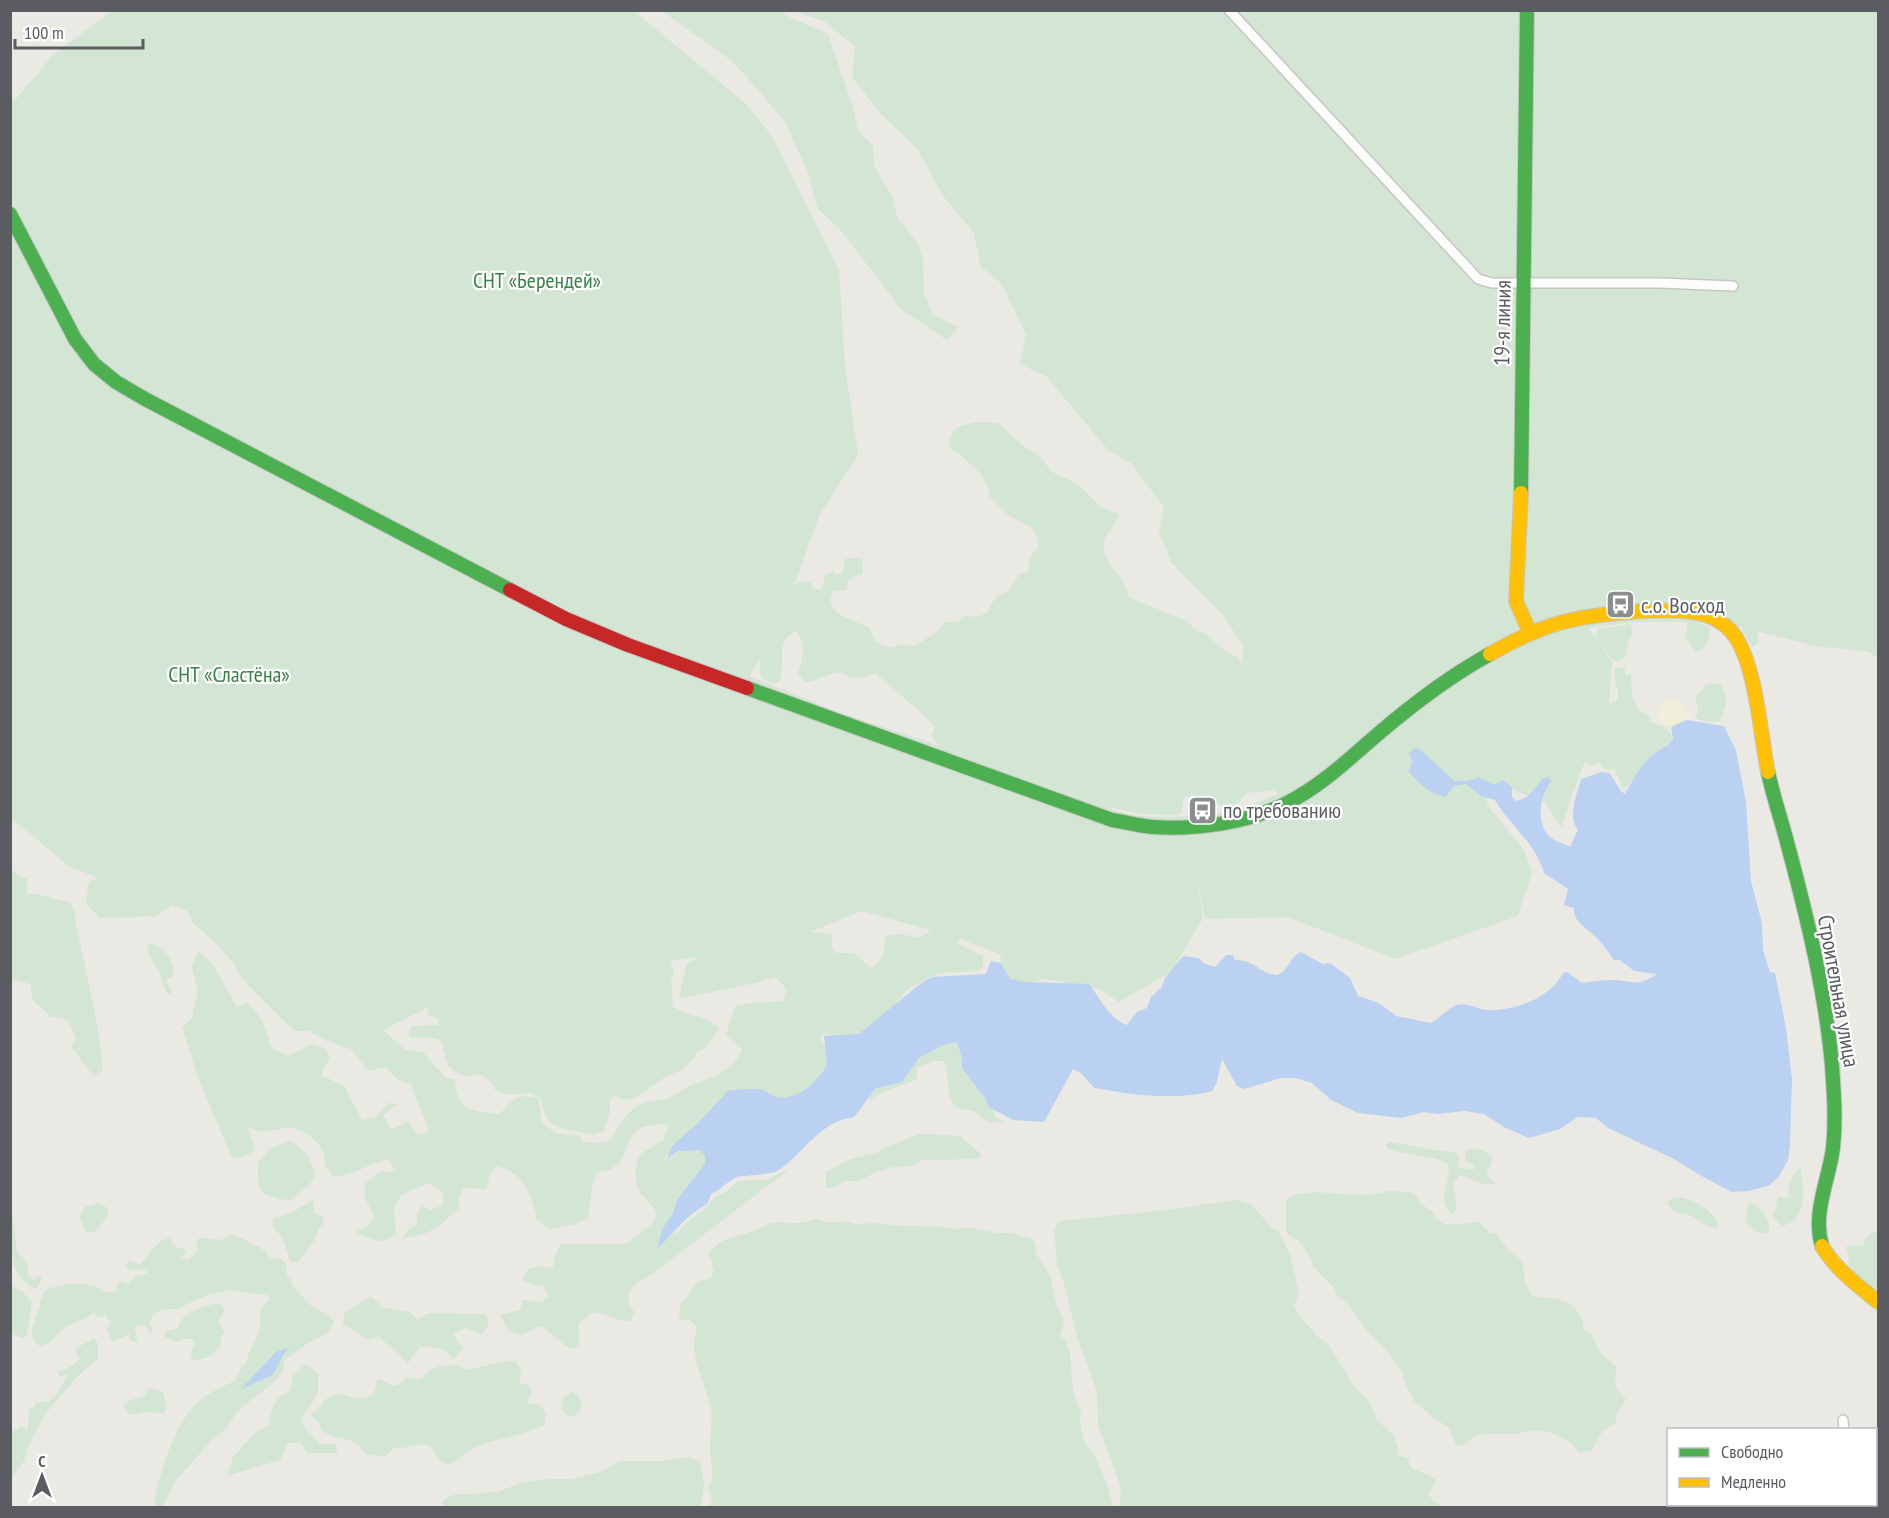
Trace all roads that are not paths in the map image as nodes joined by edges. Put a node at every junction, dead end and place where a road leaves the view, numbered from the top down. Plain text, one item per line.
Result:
1 (1229, 10) edge
2 (1527, 10) edge
3 (10, 214) edge
4 (1523, 282) junction
5 (1733, 286) dead end
6 (1530, 633) junction
7 (1878, 1302) edge

1 - 4 street
2 - 4 street, 19-я линия
3 - 6 street
4 - 5 street
4 - 6 street, 19-я линия
6 - 7 street, Строительная улица

